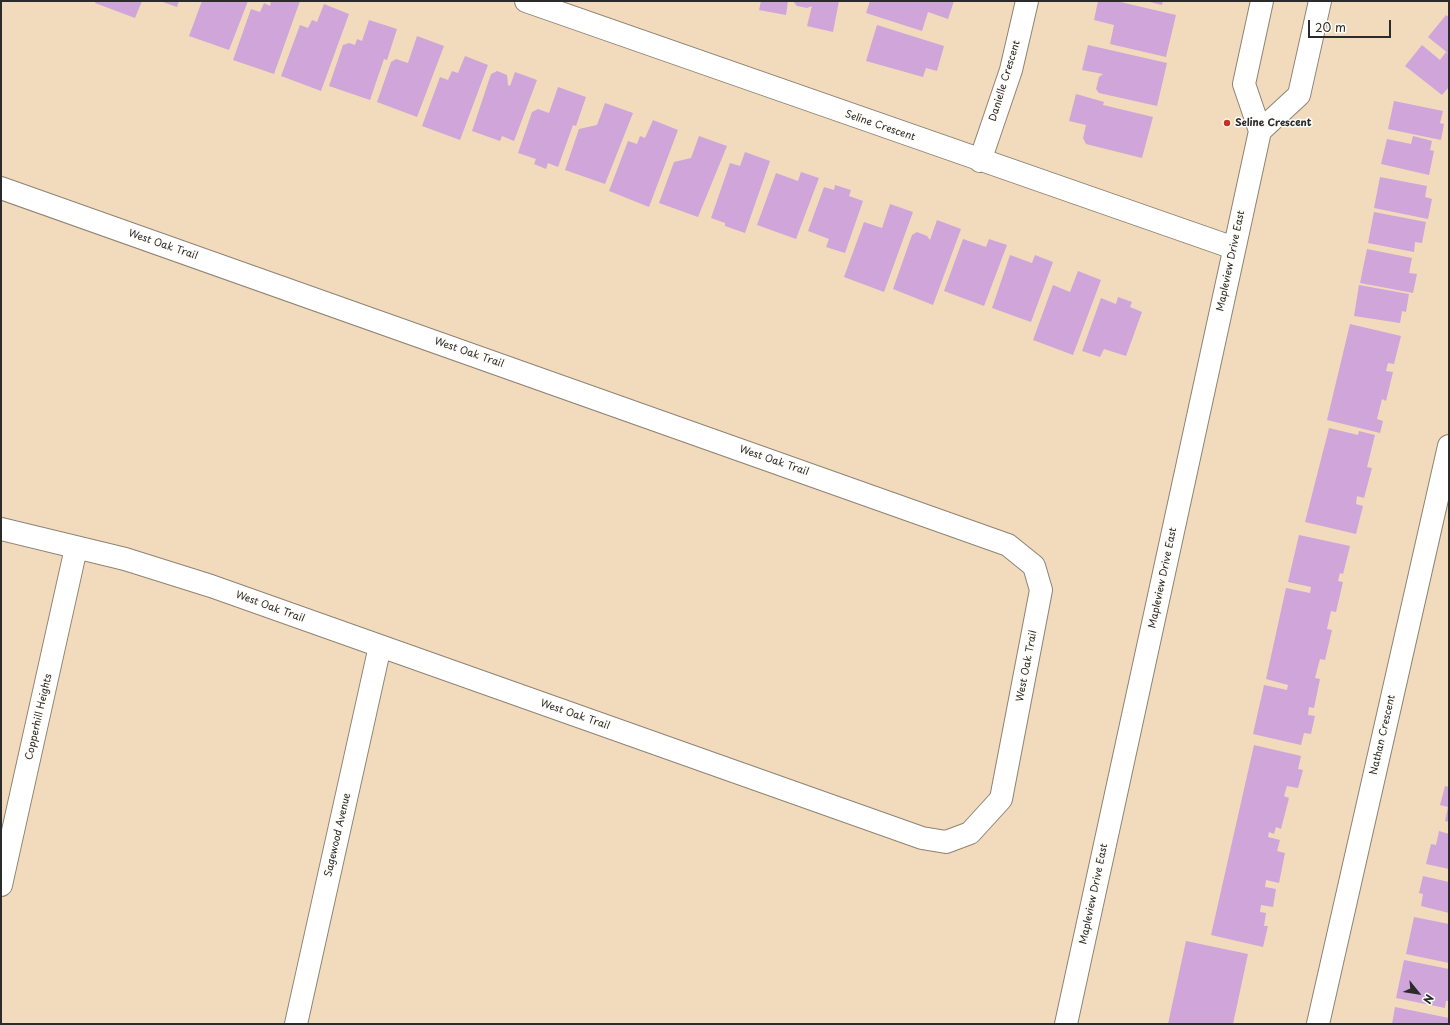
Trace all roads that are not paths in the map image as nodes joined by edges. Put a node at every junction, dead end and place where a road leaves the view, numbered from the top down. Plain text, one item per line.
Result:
1 (526, 1) edge
2 (1028, 1) edge
3 (1262, 1) edge
4 (1320, 1) edge
5 (1260, 131) junction
6 (980, 161) junction
7 (1, 188) edge
8 (1234, 248) junction
9 (1449, 446) edge
10 (1, 530) edge
11 (76, 548) junction
12 (380, 646) junction
13 (1, 885) edge
14 (296, 1024) edge
15 (1066, 1024) edge
16 (1318, 1024) edge

1 - 6 street, Seline Crescent
2 - 6 street, Danielle Crescent
3 - 5 street
4 - 5 street
5 - 8 street, Mapleview Drive East
6 - 8 street, Seline Crescent
7 - 12 street, West Oak Trail
8 - 15 street, Mapleview Drive East
9 - 16 street, Nathan Crescent
10 - 11 street, West Oak Trail
11 - 12 street, West Oak Trail
11 - 13 street, Copperhill Heights
12 - 14 street, Sagewood Avenue

